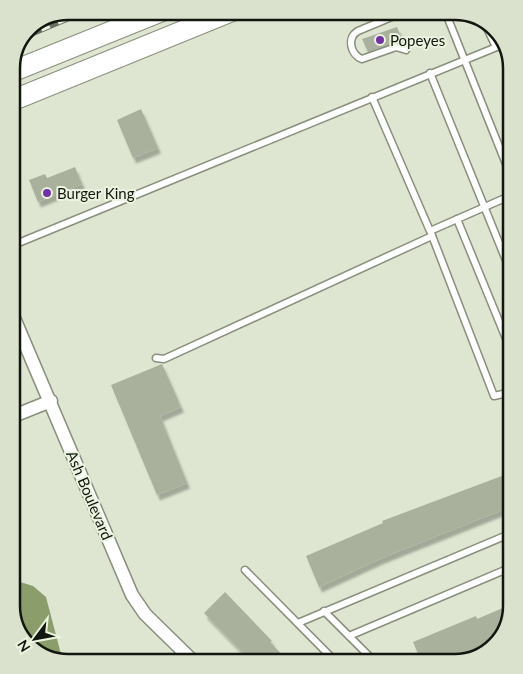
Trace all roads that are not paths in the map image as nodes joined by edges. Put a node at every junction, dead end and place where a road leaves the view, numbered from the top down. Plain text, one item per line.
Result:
1 (140, 20) edge
2 (210, 20) edge
3 (384, 20) edge
4 (449, 20) edge
5 (492, 37) edge
6 (496, 47) joint
7 (406, 50) dead end
8 (464, 59) junction
9 (20, 68) edge
10 (430, 73) junction
11 (20, 97) edge
12 (372, 97) junction
13 (503, 156) edge
14 (503, 199) edge
15 (485, 207) junction
16 (457, 219) junction
17 (431, 234) junction
18 (20, 242) edge
19 (503, 252) edge
20 (20, 331) edge
21 (503, 331) edge
22 (156, 358) dead end
23 (503, 394) edge
24 (51, 402) junction
25 (20, 414) edge
26 (503, 537) edge
27 (244, 570) dead end
28 (503, 571) edge
29 (324, 611) junction
30 (298, 623) junction
31 (349, 636) junction
32 (185, 654) edge
33 (328, 654) edge
34 (367, 654) edge

1 - 9 main road
2 - 11 main road
3 - 7 lane
4 - 8 lane
5 - 6 lane
6 - 8 lane
8 - 10 lane
8 - 13 lane
10 - 12 lane
10 - 15 lane
12 - 17 lane
12 - 18 lane
14 - 15 lane
15 - 16 lane
15 - 19 lane
16 - 17 lane
16 - 21 lane
17 - 22 lane
17 - 23 lane
20 - 24 street, Ash Boulevard
24 - 25 street
24 - 32 street, Ash Boulevard
26 - 29 lane
27 - 30 lane
28 - 31 lane
29 - 30 lane
29 - 31 lane
30 - 33 lane
31 - 34 lane

